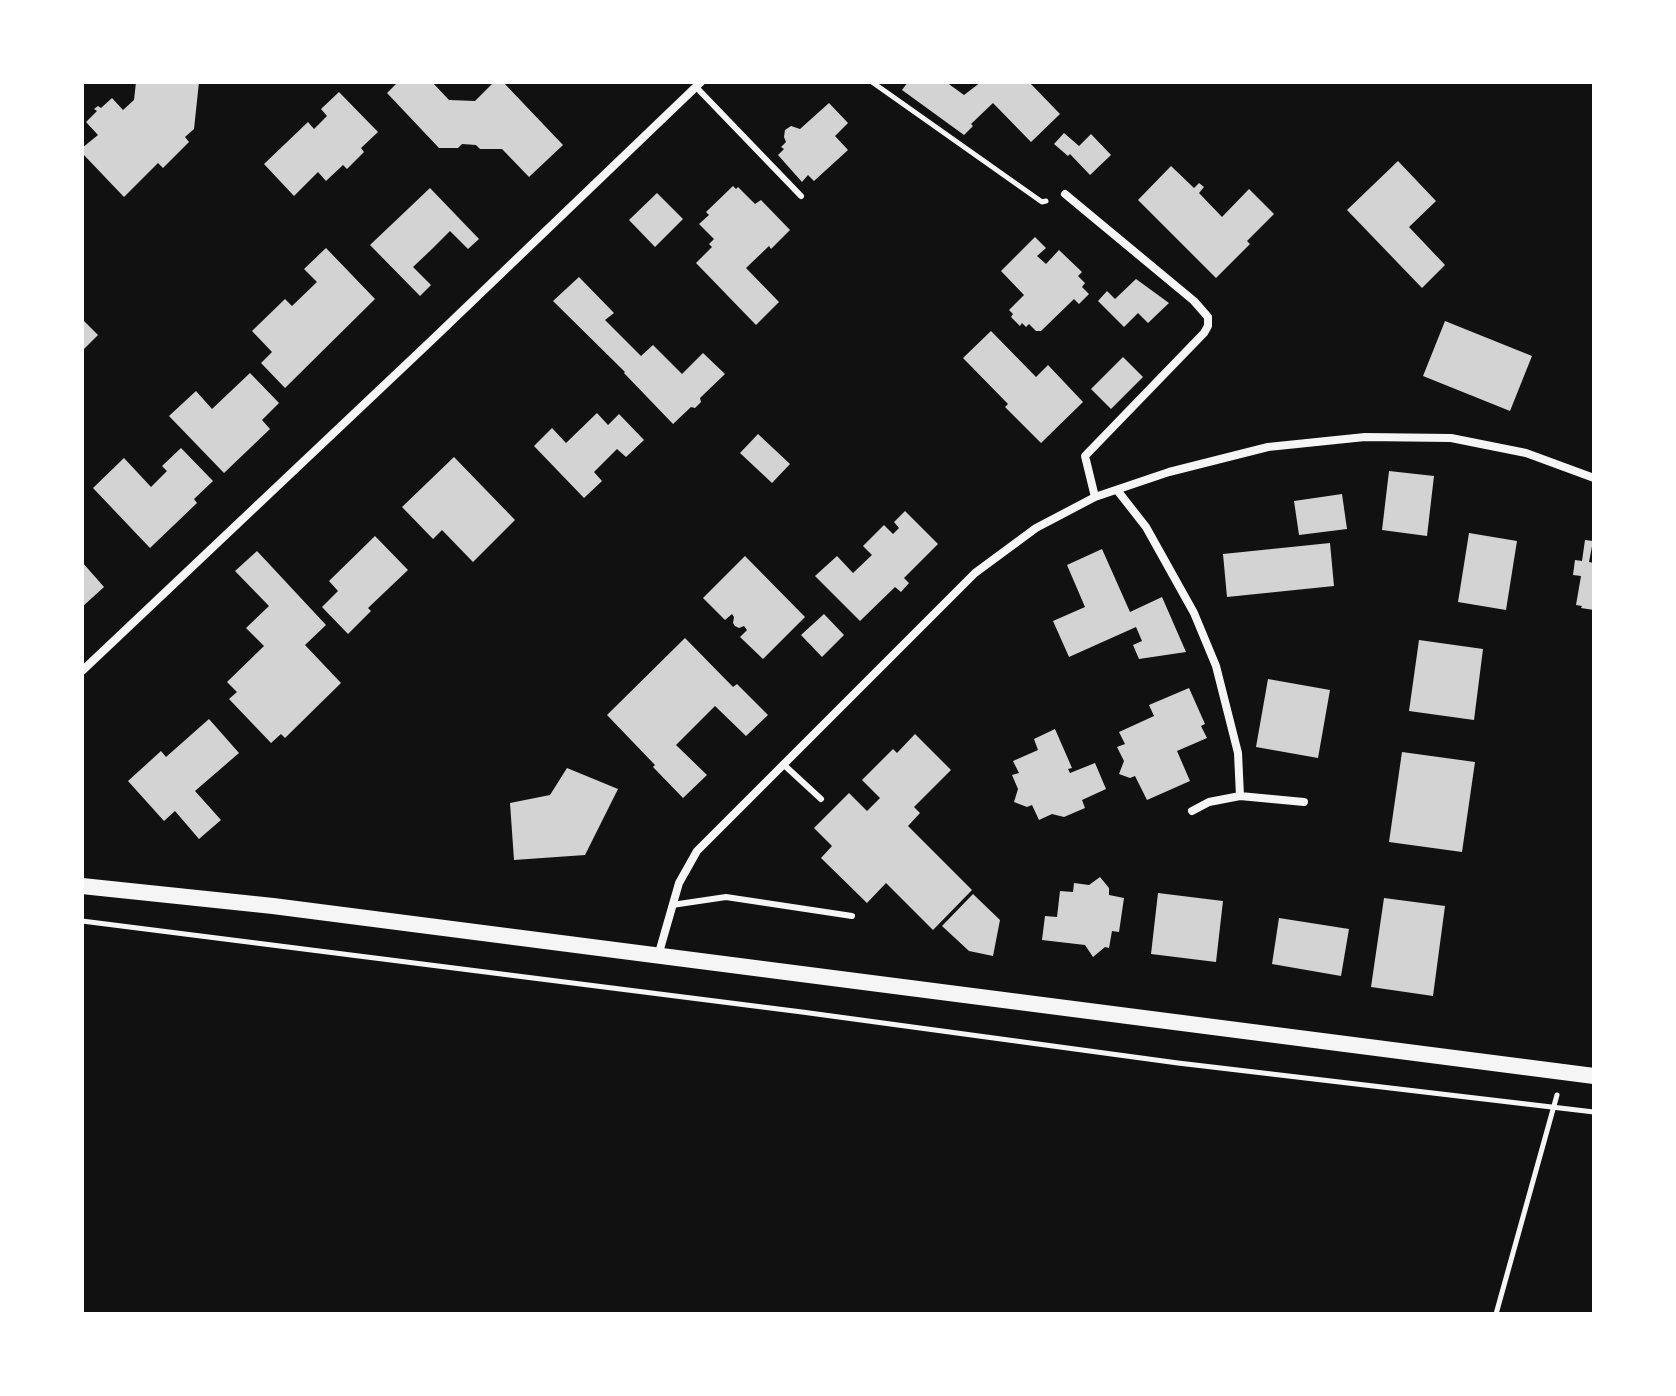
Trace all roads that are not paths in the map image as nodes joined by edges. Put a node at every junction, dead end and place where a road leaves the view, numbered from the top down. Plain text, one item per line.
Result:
1 (699, 85) edge
2 (1065, 194) road end
3 (801, 196) dead end
4 (1594, 478) edge
5 (1117, 490) junction
6 (1095, 497) junction
7 (82, 671) edge
8 (783, 764) junction
9 (1240, 796) junction
10 (821, 799) dead end
11 (1304, 802) dead end
12 (1192, 811) dead end
13 (82, 886) edge
14 (672, 905) junction
15 (852, 916) dead end
16 (657, 957) junction
17 (1594, 1076) edge

1 - 3 lane
1 - 7 street
2 - 6 street
4 - 5 street
5 - 6 street
5 - 9 street
6 - 8 street
8 - 10 lane
8 - 14 street
9 - 11 street
9 - 12 street
13 - 16 main road
14 - 15 lane
14 - 16 street
16 - 17 main road

